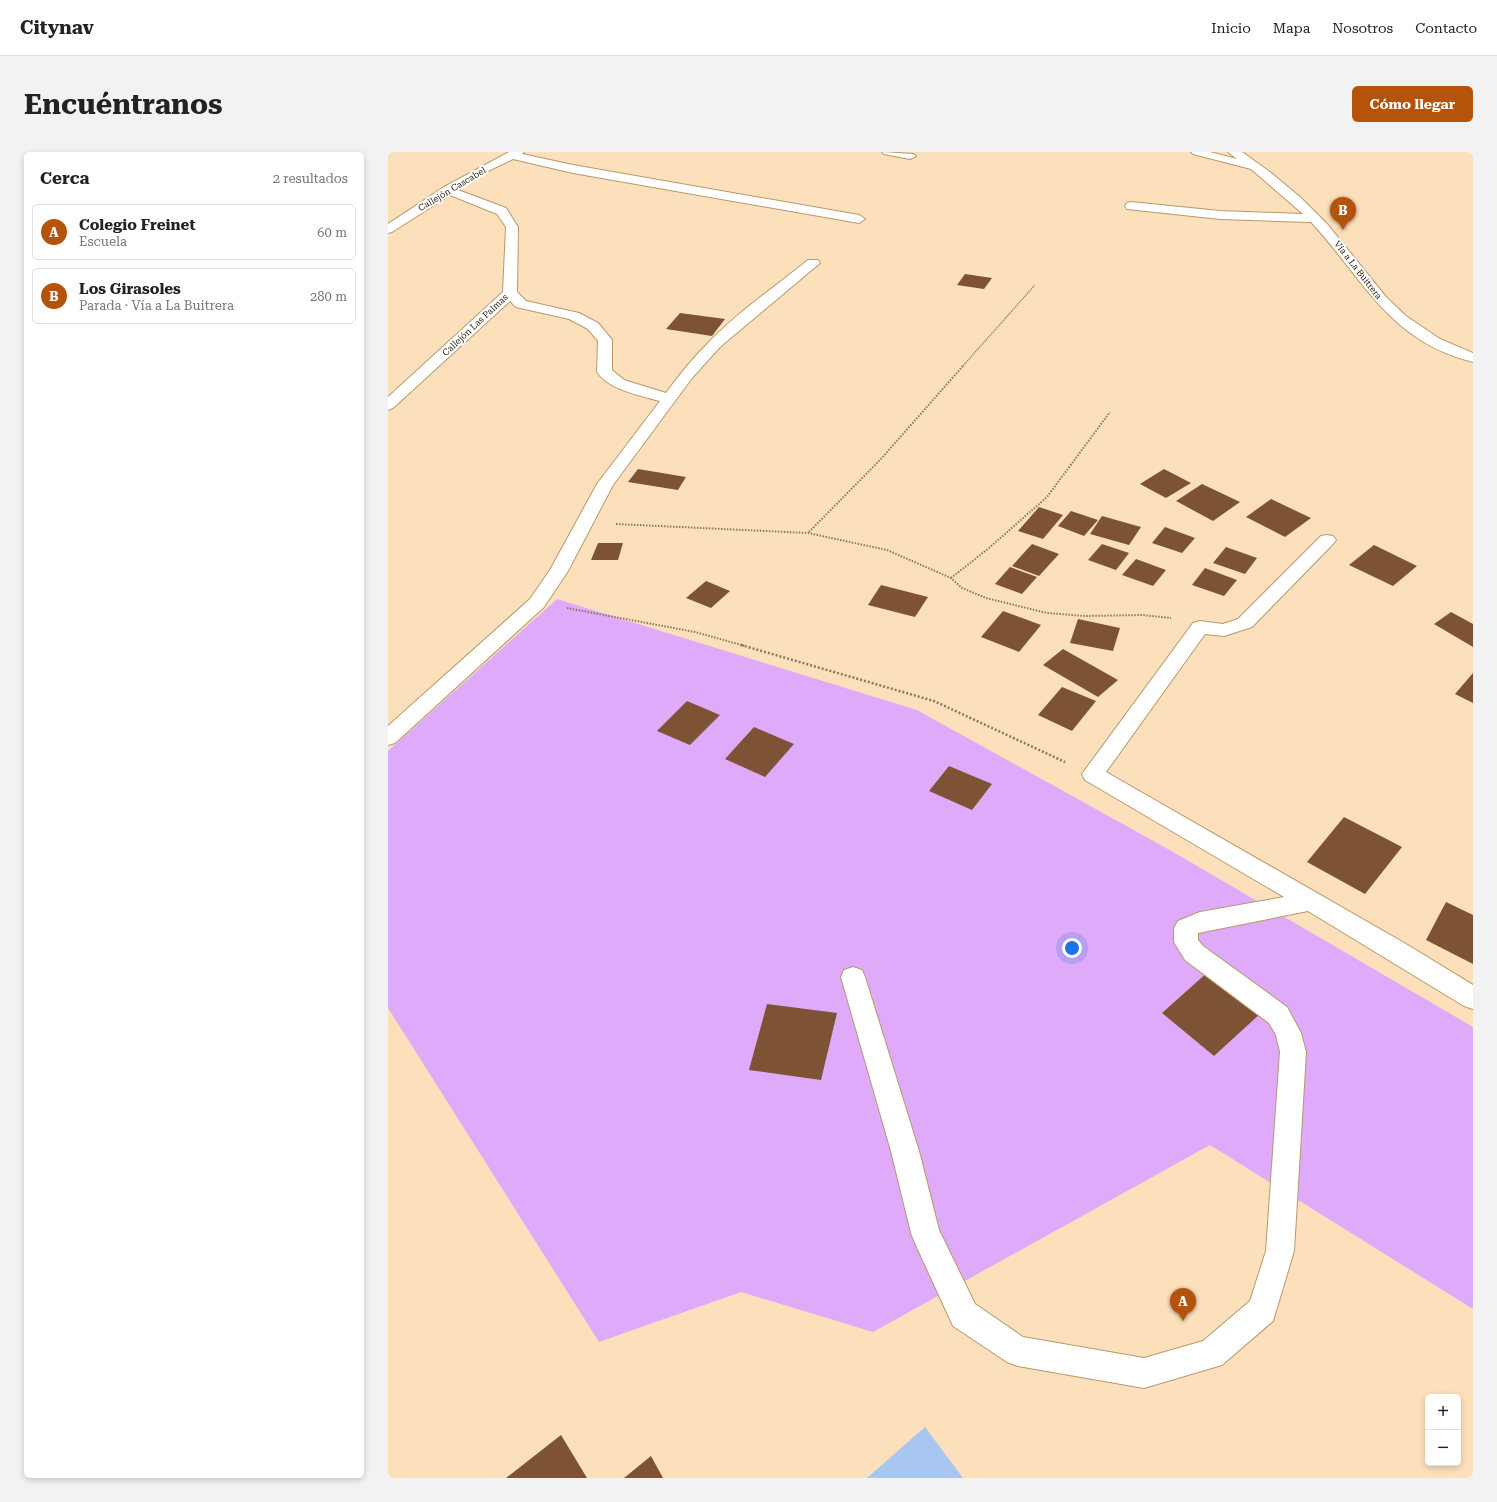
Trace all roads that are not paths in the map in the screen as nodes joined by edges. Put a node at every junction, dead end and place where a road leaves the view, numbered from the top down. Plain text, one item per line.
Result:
1 (888, 152) edge
2 (1197, 152) edge
3 (1234, 152) edge
4 (515, 154) edge
5 (910, 156) dead end
6 (1258, 168) junction
7 (448, 190) junction
8 (1131, 206) dead end
9 (1314, 218) junction
10 (859, 219) dead end
11 (388, 229) edge
12 (813, 263) dead end
13 (510, 293) junction
14 (1473, 358) edge
15 (669, 399) junction
16 (388, 405) edge
17 (1327, 540) dead end
18 (388, 738) edge
19 (1311, 901) junction
20 (853, 977) dead end
21 (1473, 998) edge

1 - 5 street
2 - 6 street
3 - 6 street, Vía a La Buitrera
4 - 7 street, Callejón Cascabel
4 - 10 street
6 - 9 street, Vía a La Buitrera
7 - 11 street, Callejón Cascabel
7 - 13 street, Callejón Las Palmas
8 - 9 street
9 - 14 street, Vía a La Buitrera
12 - 15 street
13 - 15 street
13 - 16 street, Callejón Las Palmas
15 - 18 street
17 - 19 street
19 - 20 street
19 - 21 street

